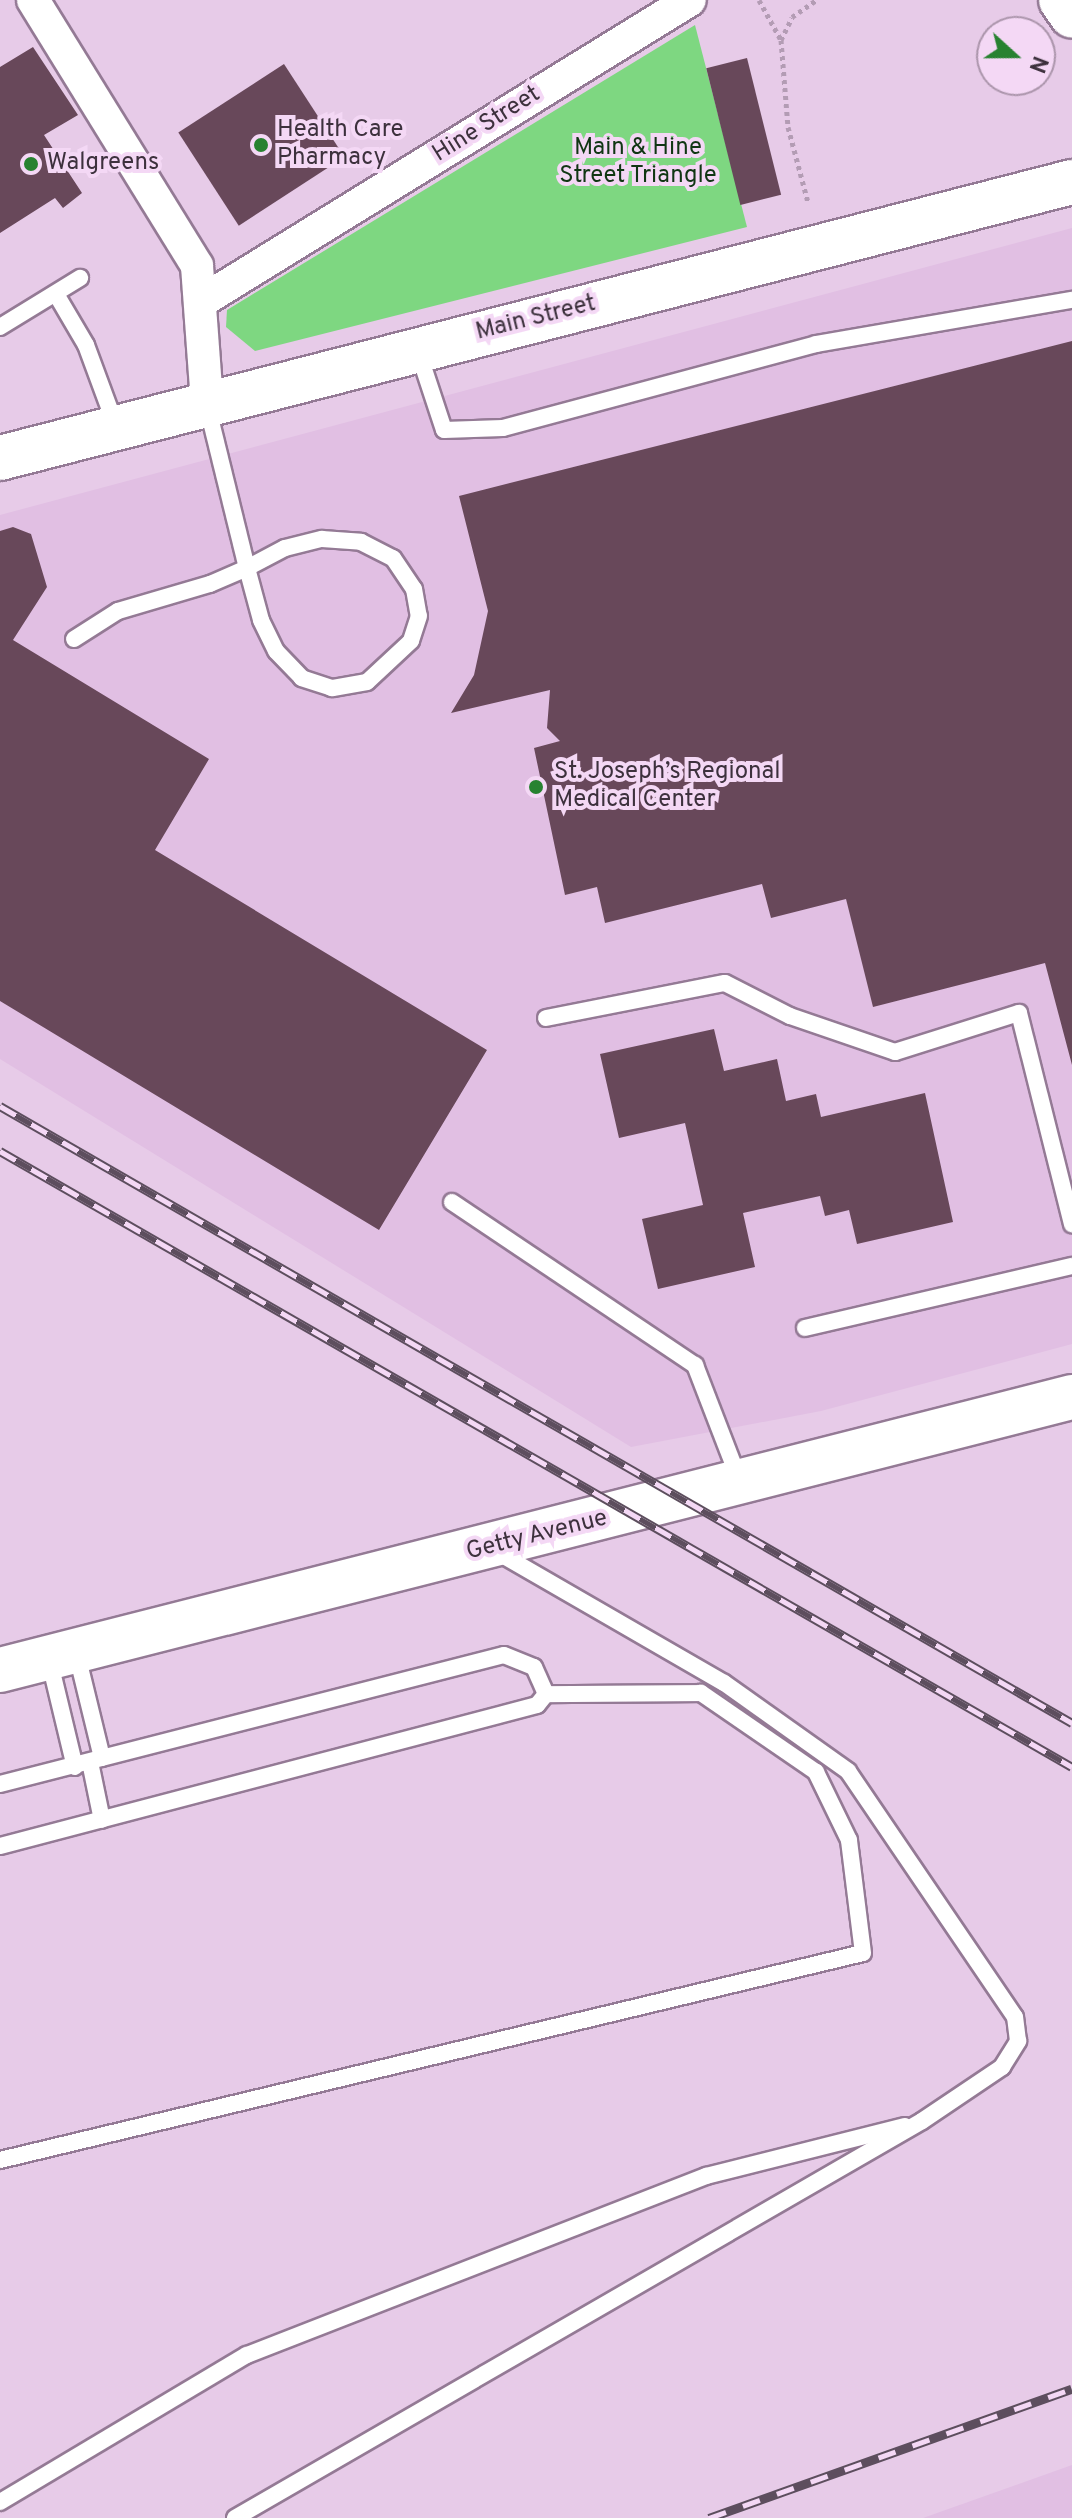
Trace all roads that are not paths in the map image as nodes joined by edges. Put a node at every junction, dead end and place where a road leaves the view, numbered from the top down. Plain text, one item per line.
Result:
1 (33, 0) edge
2 (690, 0) edge
3 (1061, 0) edge
4 (1072, 16) edge
5 (1072, 182) edge
6 (80, 278) dead end
7 (56, 294) junction
8 (1072, 300) edge
9 (202, 301) junction
10 (0, 327) edge
11 (417, 349) junction
12 (207, 403) junction
13 (117, 427) junction
14 (0, 458) edge
15 (247, 568) junction
16 (74, 639) dead end
17 (546, 1018) dead end
18 (452, 1202) dead end
19 (1072, 1224) edge
20 (1072, 1266) edge
21 (805, 1328) dead end
22 (1072, 1397) edge
23 (741, 1485) junction
24 (489, 1548) junction
25 (62, 1654) junction
26 (1, 1667) edge
27 (546, 1694) junction
28 (89, 1762) junction
29 (0, 1784) edge
30 (102, 1820) junction
31 (0, 1846) edge
32 (922, 2121) junction
33 (0, 2160) edge
34 (0, 2502) edge
35 (235, 2518) edge

1 - 9 street
2 - 9 street, Hine Street
3 - 4 main road
5 - 11 main road, Main Street
6 - 7 lane
7 - 10 lane
7 - 13 lane
8 - 11 lane
9 - 12 street
11 - 12 main road, Main Street
12 - 13 main road, Main Street
12 - 15 lane
13 - 14 main road, Main Street
15 - 15 lane
15 - 16 lane
17 - 19 lane
18 - 23 lane
20 - 21 lane
22 - 23 main road, Getty Avenue
23 - 24 main road, Getty Avenue
24 - 25 main road, Getty Avenue
24 - 32 lane
25 - 26 main road, Getty Avenue
25 - 28 lane
25 - 28 lane
27 - 28 lane
27 - 30 lane
27 - 33 lane
28 - 29 lane
28 - 30 lane
30 - 31 lane
32 - 34 lane
32 - 35 lane

